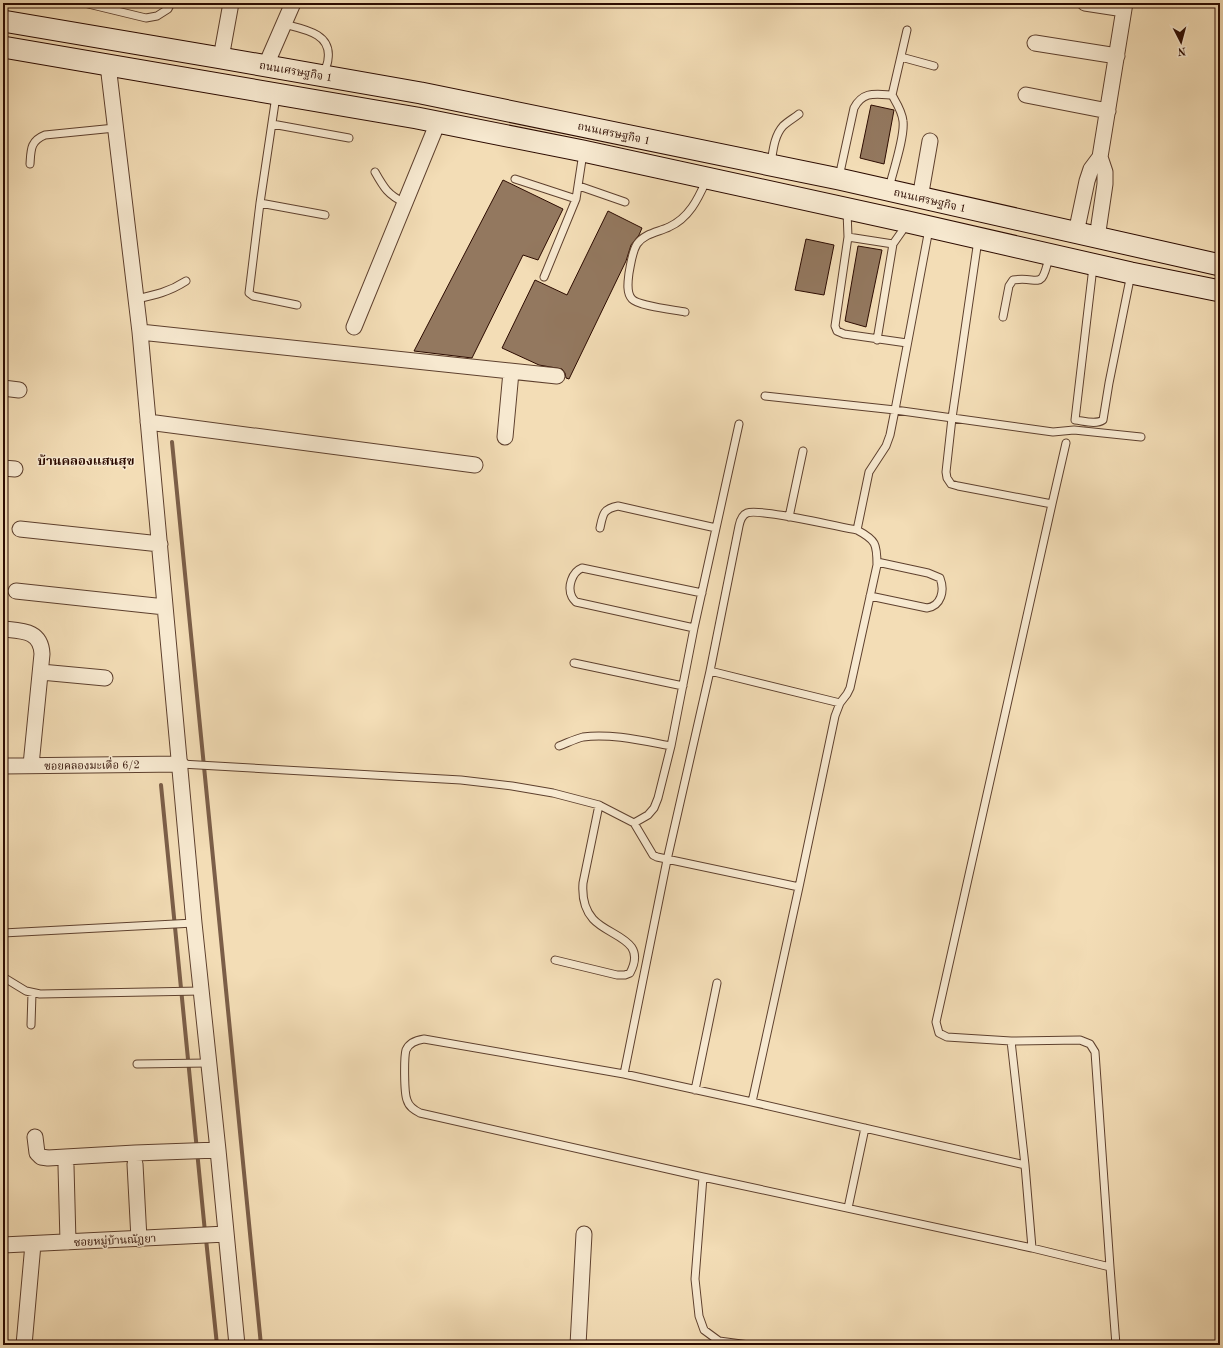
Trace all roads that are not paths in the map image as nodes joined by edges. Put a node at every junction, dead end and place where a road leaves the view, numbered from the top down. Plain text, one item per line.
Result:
1 (84, 3) edge
2 (171, 3) edge
3 (231, 3) edge
4 (293, 3) edge
5 (1085, 3) edge
6 (1124, 6) edge
7 (3, 21) edge
8 (284, 24) junction
9 (907, 30) dead end
10 (1035, 43) dead end
11 (3, 48) edge
12 (1117, 56) junction
13 (901, 57) junction
14 (221, 58) junction
15 (108, 65) junction
16 (266, 65) junction
17 (934, 66) dead end
18 (322, 76) junction
19 (276, 94) junction
20 (421, 94) junction
21 (1026, 95) dead end
22 (892, 96) junction
23 (1108, 111) junction
24 (799, 114) dead end
25 (417, 118) junction
26 (438, 122) junction
27 (272, 124) junction
28 (115, 128) junction
29 (349, 138) dead end
30 (930, 141) dead end
31 (583, 151) junction
32 (1100, 157) junction
33 (30, 164) dead end
34 (771, 166) junction
35 (375, 172) dead end
36 (515, 179) dead end
37 (707, 179) junction
38 (839, 179) junction
39 (579, 186) junction
40 (888, 190) junction
41 (920, 198) junction
42 (576, 199) junction
43 (625, 202) dead end
44 (260, 203) junction
45 (405, 203) junction
46 (847, 209) junction
47 (326, 215) dead end
48 (908, 222) junction
49 (930, 227) junction
50 (1076, 233) junction
51 (848, 237) junction
52 (978, 238) junction
53 (1097, 238) junction
54 (893, 244) junction
55 (1049, 255) junction
56 (1093, 264) junction
57 (1220, 265) edge
58 (1131, 273) junction
59 (544, 277) dead end
60 (186, 281) dead end
61 (1220, 291) edge
62 (136, 300) junction
63 (297, 305) dead end
64 (685, 312) dead end
65 (1003, 317) dead end
66 (354, 327) dead end
67 (140, 332) junction
68 (877, 340) junction
69 (907, 343) junction
70 (511, 372) junction
71 (558, 376) dead end
72 (3, 388) edge
73 (20, 390) dead end
74 (765, 396) dead end
75 (895, 410) junction
76 (952, 418) junction
77 (1075, 420) junction
78 (148, 422) junction
79 (739, 424) dead end
80 (1074, 430) junction
81 (505, 437) dead end
82 (1142, 437) dead end
83 (1066, 443) dead end
84 (803, 451) dead end
85 (475, 466) dead end
86 (1052, 504) junction
87 (789, 517) junction
88 (600, 528) dead end
89 (716, 528) junction
90 (20, 529) dead end
91 (858, 530) junction
92 (160, 544) junction
93 (877, 562) junction
94 (16, 591) dead end
95 (702, 593) junction
96 (870, 596) junction
97 (165, 607) junction
98 (694, 628) junction
99 (3, 629) edge
100 (574, 663) dead end
101 (710, 671) junction
102 (41, 672) junction
103 (105, 678) dead end
104 (683, 686) junction
105 (840, 703) junction
106 (559, 746) dead end
107 (671, 746) junction
108 (181, 764) junction
109 (31, 765) junction
110 (3, 766) edge
111 (599, 805) junction
112 (634, 823) junction
113 (667, 860) junction
114 (799, 887) junction
115 (194, 923) junction
116 (3, 933) edge
117 (555, 960) dead end
118 (3, 977) edge
119 (717, 983) dead end
120 (201, 991) junction
121 (32, 993) junction
122 (31, 1025) dead end
123 (1011, 1041) junction
124 (208, 1063) junction
125 (137, 1064) dead end
126 (624, 1074) junction
127 (695, 1090) junction
128 (752, 1102) junction
129 (865, 1128) junction
130 (35, 1137) dead end
131 (218, 1150) junction
132 (135, 1164) dead end
133 (1025, 1165) junction
134 (66, 1166) dead end
135 (703, 1177) junction
136 (848, 1208) junction
137 (226, 1234) junction
138 (584, 1234) dead end
139 (139, 1239) junction
140 (68, 1242) junction
141 (33, 1244) junction
142 (3, 1245) edge
143 (1032, 1248) junction
144 (1110, 1267) junction
145 (24, 1345) edge
146 (237, 1345) edge
147 (578, 1345) edge
148 (749, 1345) edge
149 (1116, 1345) edge

1 - 2 lane
3 - 14 street
4 - 8 street
5 - 6 street
6 - 12 street
7 - 14 main road, ถนนเศรษฐกิจ 1
8 - 16 street
8 - 18 lane
9 - 13 lane
10 - 12 street
11 - 15 main road
12 - 23 street
13 - 17 lane
13 - 22 lane
14 - 16 main road, ถนนเศรษฐกิจ 1
15 - 19 main road
15 - 28 street
16 - 18 main road, ถนนเศรษฐกิจ 1
18 - 20 main road, ถนนเศรษฐกิจ 1
19 - 25 main road
19 - 27 lane
20 - 25 main road
20 - 34 main road, ถนนเศรษฐกิจ 1
21 - 23 street
22 - 38 lane
22 - 40 lane
23 - 32 street
24 - 34 lane
25 - 26 main road
26 - 31 main road
26 - 45 street
27 - 29 lane
27 - 44 lane
28 - 33 lane
28 - 62 street
30 - 41 street
31 - 37 main road
31 - 39 lane
32 - 50 street
32 - 53 street
34 - 38 main road, ถนนเศรษฐกิจ 1
35 - 45 lane
36 - 42 lane
37 - 46 main road
37 - 64 lane
38 - 40 main road, ถนนเศรษฐกิจ 1
39 - 42 lane
39 - 43 lane
40 - 41 main road, ถนนเศรษฐกิจ 1
41 - 50 main road, ถนนเศรษฐกิจ 1
42 - 59 lane
44 - 47 lane
44 - 63 lane
45 - 66 street
46 - 48 main road
46 - 51 lane
48 - 49 main road
48 - 54 lane
49 - 52 main road
49 - 69 lane
50 - 53 main road, ถนนเศรษฐกิจ 1
51 - 54 lane
51 - 68 lane
52 - 55 main road
52 - 76 lane
53 - 57 main road, ถนนเศรษฐกิจ 1
54 - 68 lane
55 - 56 main road
55 - 65 lane
56 - 58 main road
56 - 77 lane
58 - 61 main road
58 - 77 lane
60 - 62 lane
62 - 67 street
67 - 70 street
67 - 78 street
68 - 69 lane
69 - 75 lane
70 - 71 street
70 - 81 street
72 - 73 street
74 - 75 lane
75 - 76 lane
75 - 91 lane
76 - 80 lane
76 - 86 lane
77 - 80 lane
78 - 85 street
78 - 92 street
79 - 89 lane
80 - 82 lane
83 - 86 lane
84 - 87 lane
86 - 123 lane
87 - 91 lane
87 - 101 lane
88 - 89 lane
89 - 95 lane
90 - 92 street
91 - 93 lane
92 - 97 street
93 - 96 lane
93 - 96 lane
94 - 97 street
95 - 98 lane
95 - 98 lane
96 - 105 lane
97 - 108 street
98 - 104 lane
99 - 102 street
100 - 104 lane
101 - 105 lane
101 - 113 lane
102 - 103 street
102 - 109 street
104 - 107 lane
105 - 114 lane
106 - 107 lane
107 - 112 lane
108 - 109 street, ซอยคลองมะเดื่อ 6/2
108 - 111 lane
108 - 115 street
109 - 110 street, ซอยคลองมะเดื่อ 6/2
111 - 112 lane
111 - 117 lane
112 - 113 lane
113 - 114 lane
113 - 126 lane
114 - 128 lane
115 - 116 lane
115 - 120 street
118 - 121 lane
119 - 127 lane
120 - 121 lane
120 - 124 street
121 - 122 lane
123 - 133 lane
123 - 144 lane
124 - 125 lane
124 - 131 street
126 - 127 lane
126 - 135 lane
127 - 128 lane
128 - 129 lane
129 - 133 lane
129 - 136 lane
130 - 131 street
131 - 137 street
132 - 139 street
133 - 143 lane
134 - 140 street
135 - 136 lane
135 - 148 lane
136 - 143 lane
137 - 139 street, ซอยหมู่บ้านณัฏยา
137 - 146 street
138 - 147 street
139 - 140 street, ซอยหมู่บ้านณัฏยา
140 - 141 street, ซอยหมู่บ้านณัฏยา
141 - 142 street, ซอยหมู่บ้านณัฏยา
141 - 145 street
143 - 144 lane
144 - 149 lane

